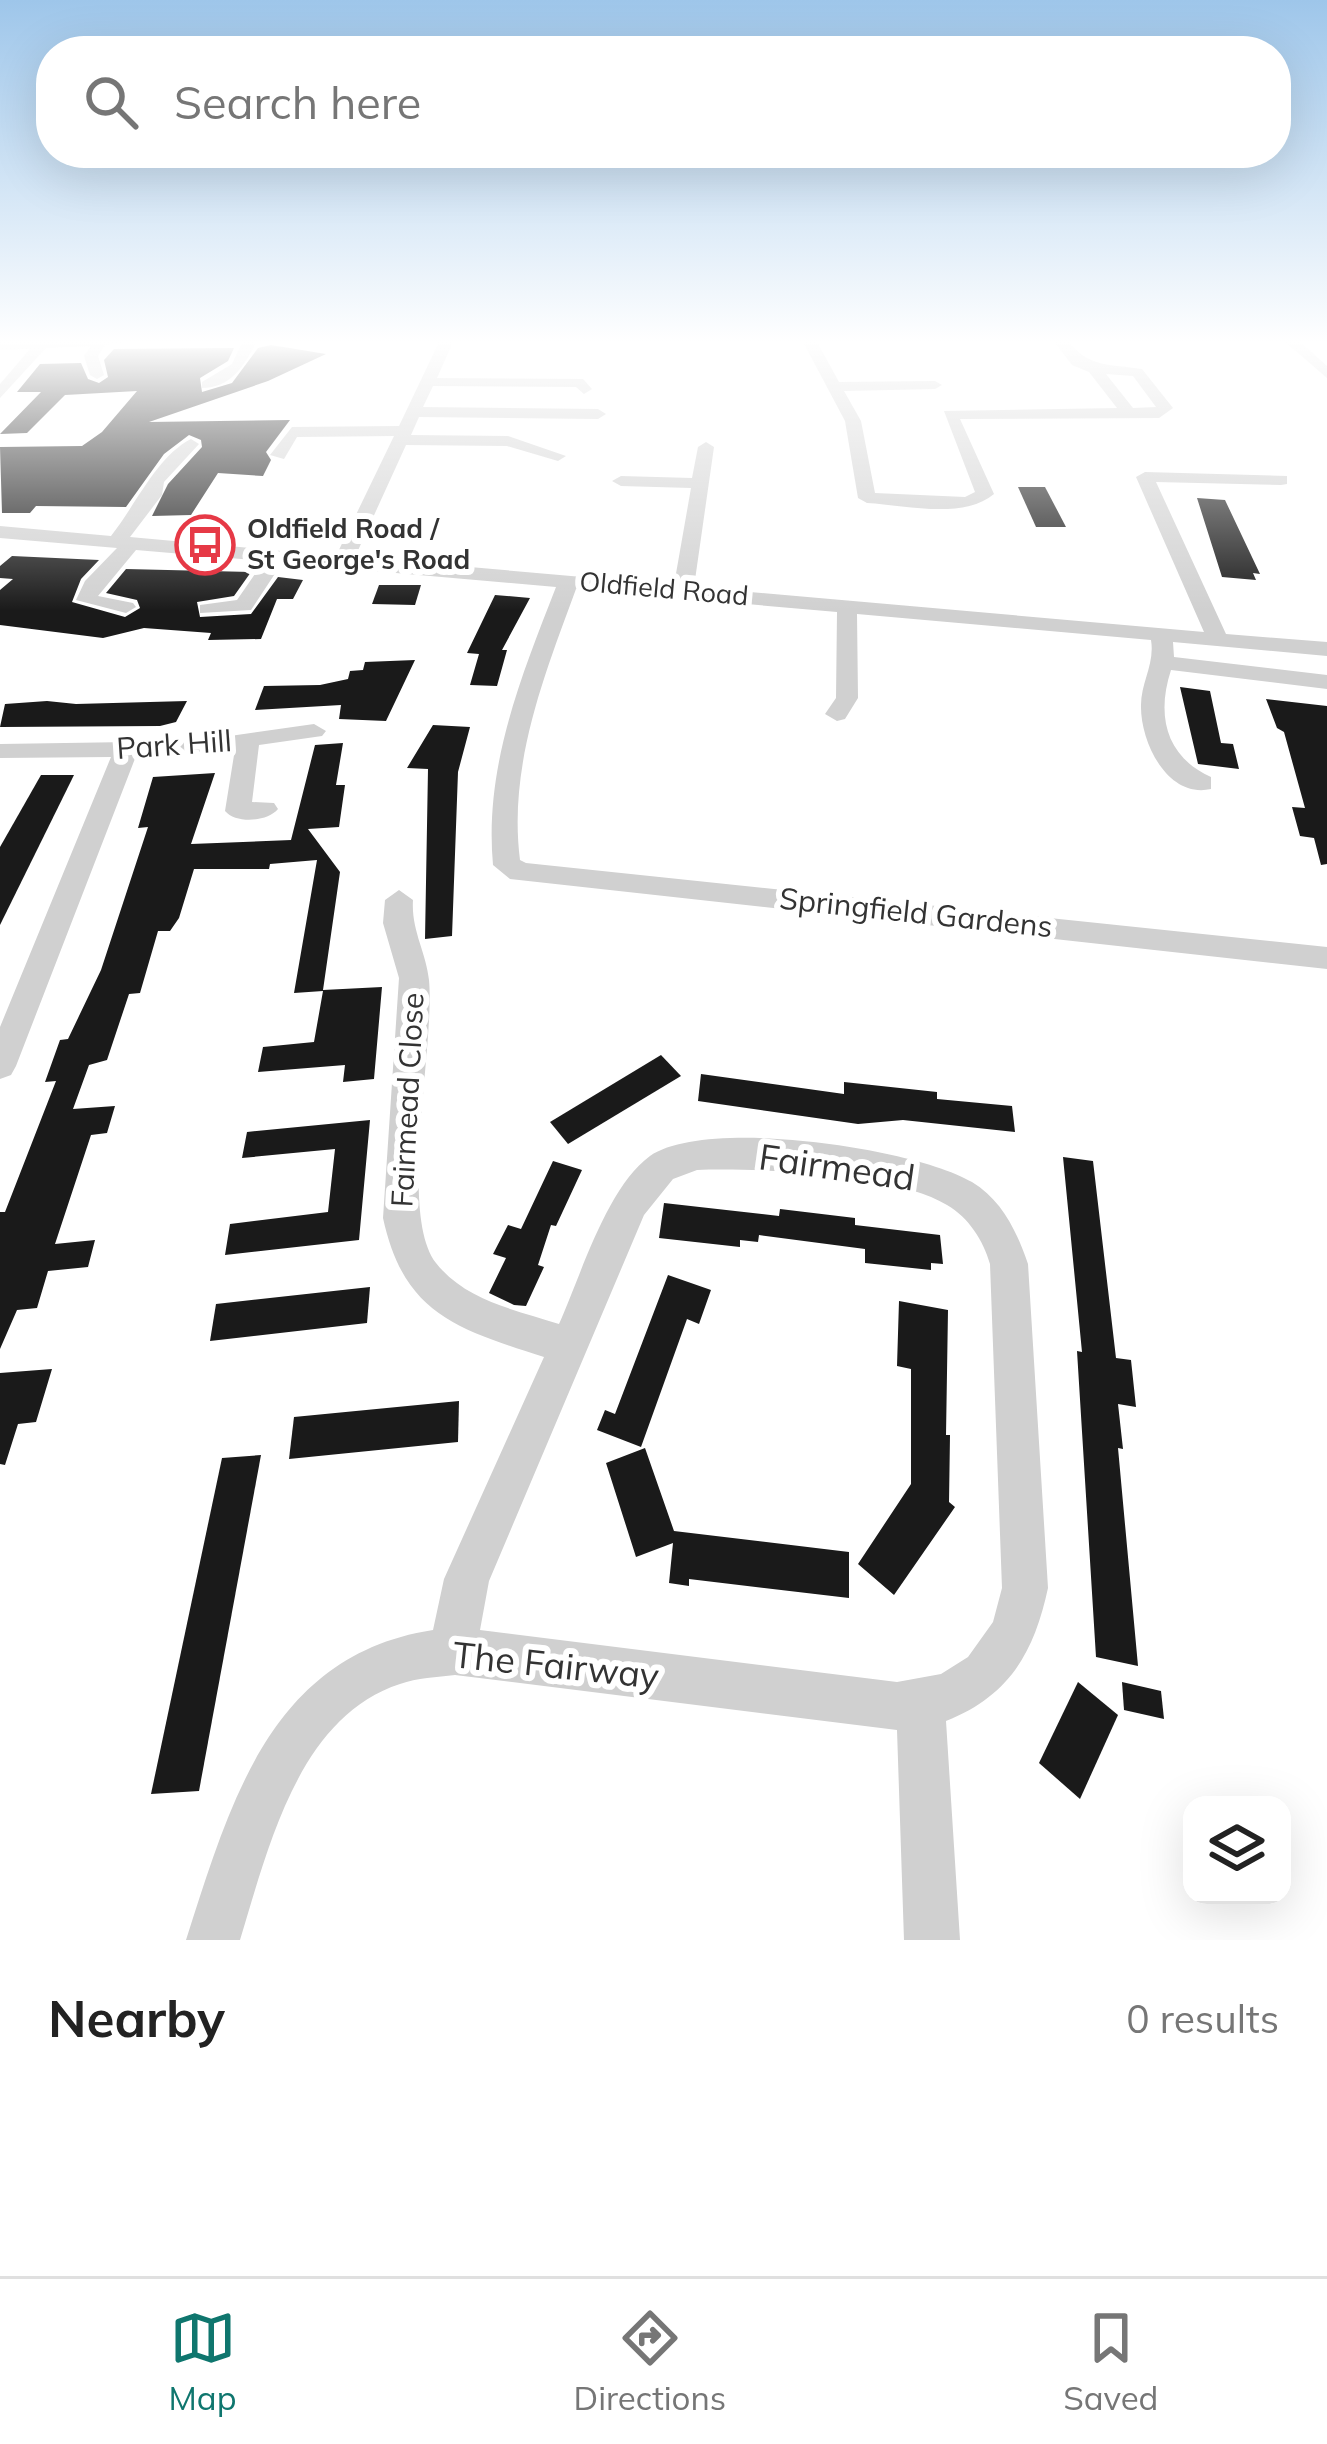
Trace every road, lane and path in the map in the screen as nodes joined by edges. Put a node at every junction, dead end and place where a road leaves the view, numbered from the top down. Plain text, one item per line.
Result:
1 (405, 431) edge
2 (854, 431) edge
3 (957, 431) edge
4 (403, 435) junction
5 (191, 444) dead end
6 (706, 447) dead end
7 (278, 455) dead end
8 (558, 456) dead end
9 (1281, 480) dead end
10 (621, 481) dead end
11 (701, 483) junction
12 (0, 532) edge
13 (124, 542) junction
14 (278, 554) junction
15 (344, 560) junction
16 (569, 580) junction
17 (683, 591) junction
18 (847, 605) junction
19 (126, 607) dead end
20 (207, 609) dead end
21 (1161, 635) junction
22 (1218, 640) junction
23 (1327, 650) edge
24 (1166, 663) junction
25 (1327, 682) edge
26 (837, 714) dead end
27 (314, 731) dead end
28 (248, 739) junction
29 (126, 750) junction
30 (0, 752) edge
31 (1202, 783) dead end
32 (266, 809) dead end
33 (387, 916) dead end
34 (1327, 958) edge
35 (3, 1050) edge
36 (567, 1346) junction
37 (454, 1651) junction
38 (921, 1705) junction
39 (213, 1940) edge
40 (932, 1940) edge

1 - 4 street
2 - 3 street
4 - 7 street
4 - 8 street
4 - 15 street
5 - 13 street
6 - 11 street
9 - 22 street
10 - 11 street
11 - 17 street
12 - 13 street, Oldfield Road
13 - 14 street, Oldfield Road
13 - 19 street
14 - 15 street, Oldfield Road
14 - 20 street
15 - 16 street, Oldfield Road
16 - 17 street, Oldfield Road
16 - 34 street, Springfield Gardens
17 - 18 street, Oldfield Road
18 - 21 street, Oldfield Road
18 - 26 street
21 - 22 street, Oldfield Road
21 - 24 street
22 - 23 street, Oldfield Road
24 - 25 street
24 - 31 street
27 - 28 street
28 - 29 street, Park Hill
28 - 32 street, Park Hill
29 - 30 street, Park Hill
29 - 35 street
33 - 36 street, Fairmead Close
36 - 37 street, Fairmead
36 - 38 street, Fairmead
37 - 38 street, The Fairway
37 - 39 street, The Fairway
38 - 40 street

